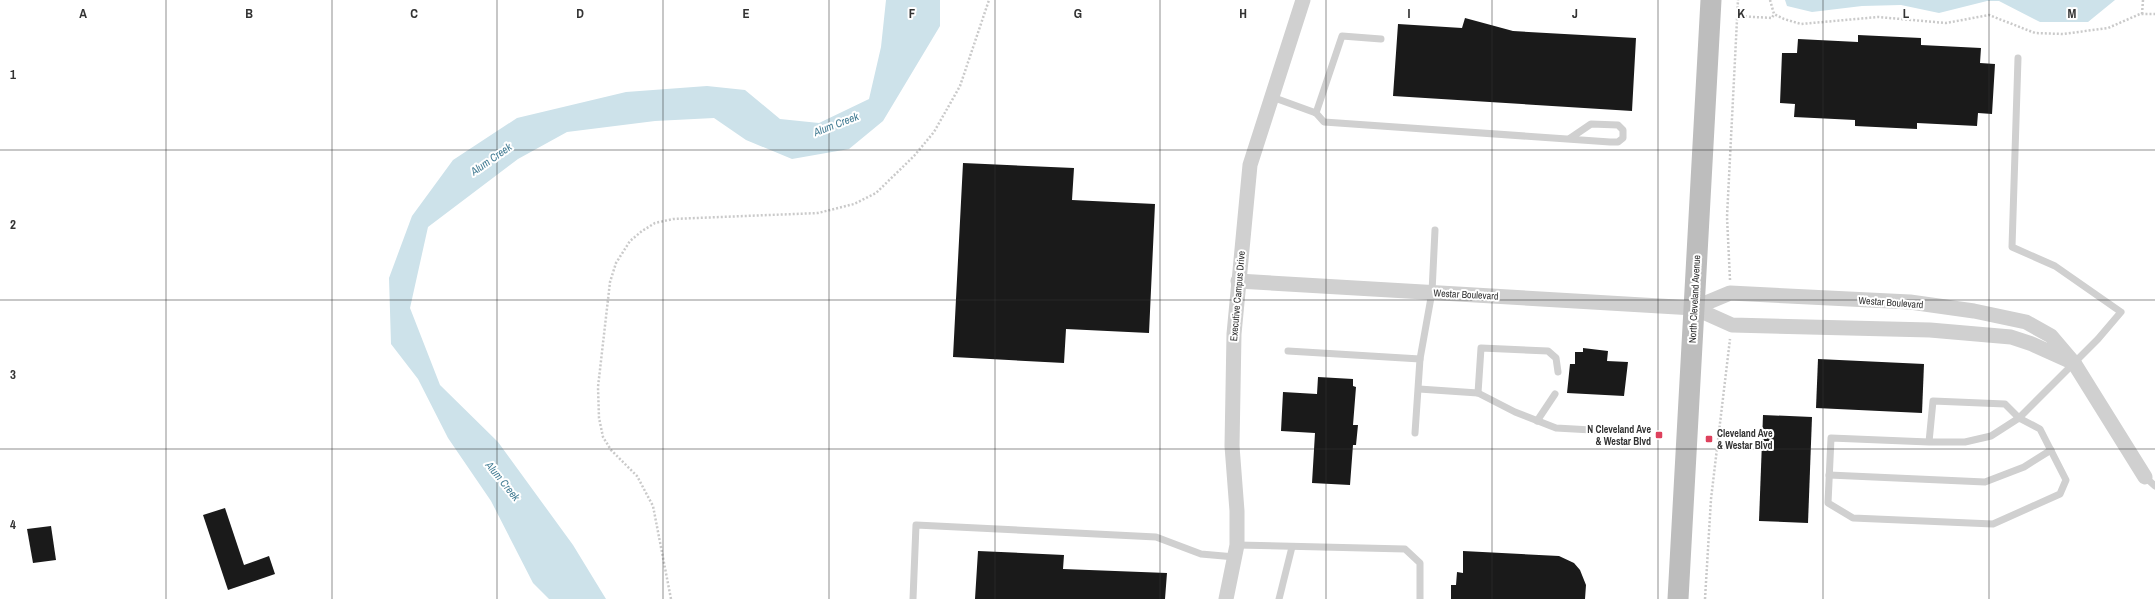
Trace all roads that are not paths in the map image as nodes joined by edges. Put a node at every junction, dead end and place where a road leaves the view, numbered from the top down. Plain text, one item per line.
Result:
1 (1303, 0) edge
2 (1710, 0) edge
3 (1381, 39) dead end
4 (2018, 58) dead end
5 (1272, 97) junction
6 (1316, 113) junction
7 (1569, 139) junction
8 (1435, 230) dead end
9 (1238, 281) junction
10 (1432, 292) junction
11 (1694, 308) junction
12 (1288, 351) dead end
13 (1420, 358) junction
14 (2074, 363) junction
15 (1558, 372) dead end
16 (1418, 389) junction
17 (1478, 393) junction
18 (1555, 394) dead end
19 (2019, 418) junction
20 (1537, 421) junction
21 (1610, 432) dead end
22 (1415, 433) dead end
23 (1929, 442) junction
24 (2051, 450) junction
25 (1829, 475) junction
26 (2150, 481) edge
27 (1292, 547) junction
28 (1236, 551) junction
29 (913, 599) edge
30 (1226, 599) edge
31 (1279, 599) edge
32 (1420, 599) edge
33 (1678, 599) edge

1 - 5 street, Executive Campus Drive
2 - 11 main road, North Cleveland Avenue
3 - 6 lane
4 - 14 lane
5 - 6 lane
5 - 9 street, Executive Campus Drive
6 - 7 lane
7 - 7 lane
8 - 10 lane
9 - 10 street, Westar Boulevard
9 - 28 street, Executive Campus Drive
10 - 11 street, Westar Boulevard
10 - 13 lane
11 - 14 street, Westar Boulevard
11 - 14 street, Westar Boulevard
11 - 33 main road, North Cleveland Avenue
12 - 13 lane
13 - 16 lane
14 - 19 lane
14 - 26 street, Westar Boulevard
15 - 17 lane
16 - 17 lane
16 - 22 lane
17 - 20 lane
18 - 20 lane
19 - 23 lane
19 - 23 lane
19 - 24 lane
20 - 21 lane
23 - 25 lane
24 - 25 lane
24 - 25 lane
27 - 28 lane
27 - 31 lane
27 - 32 lane
28 - 29 lane
28 - 30 street, Executive Campus Drive

